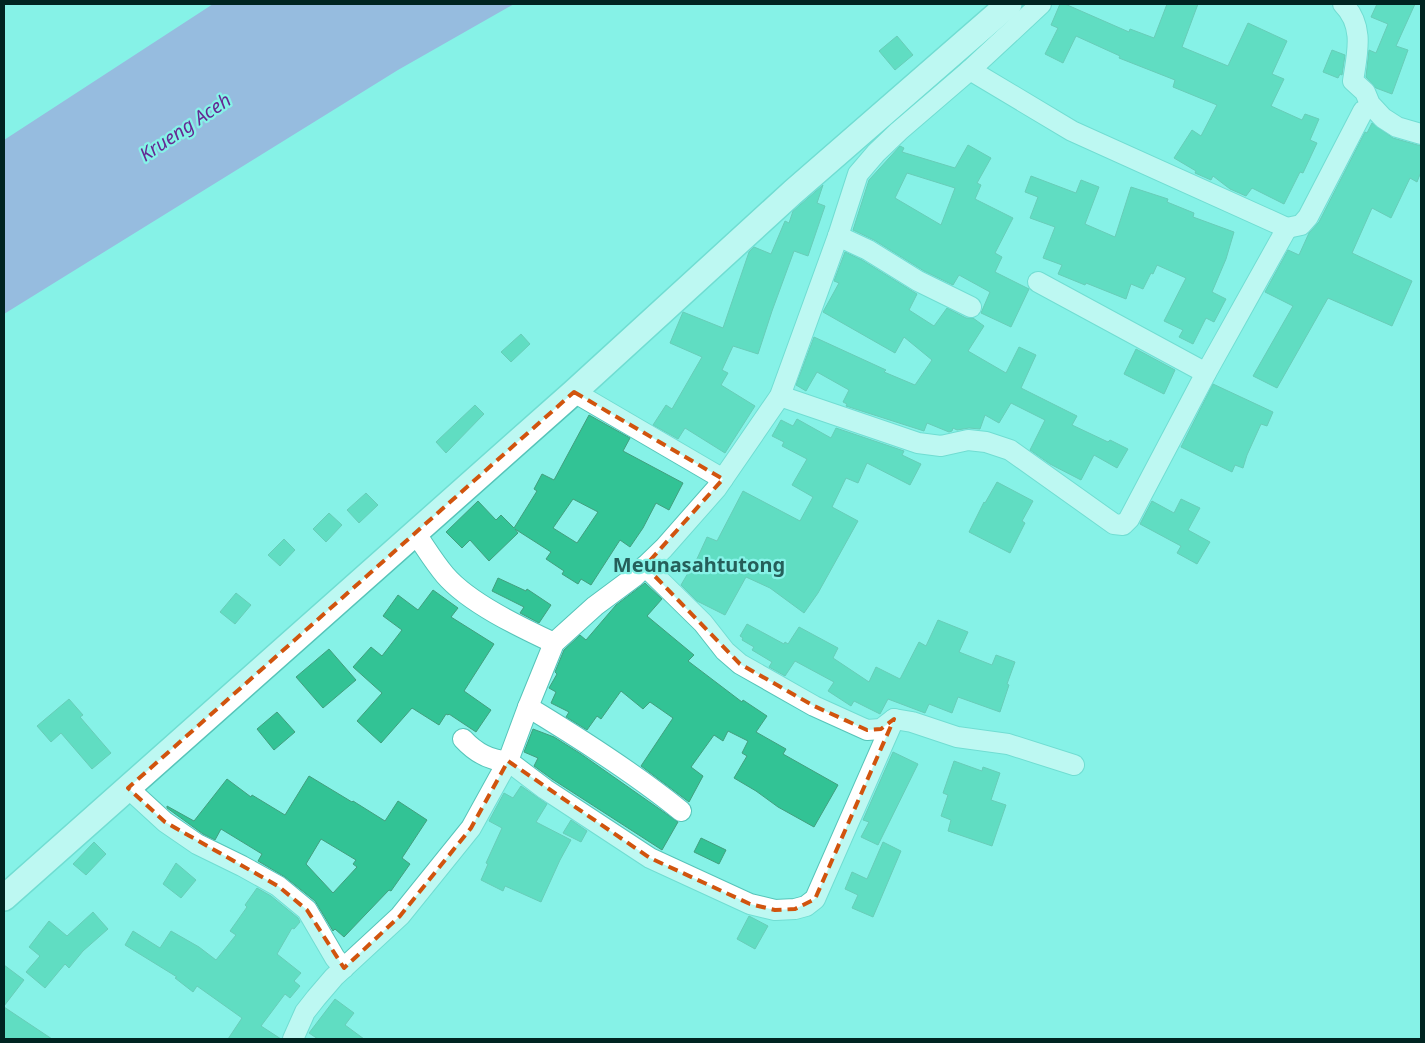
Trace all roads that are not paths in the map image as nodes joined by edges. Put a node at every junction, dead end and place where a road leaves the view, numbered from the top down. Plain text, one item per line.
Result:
1 (1009, 4) edge
2 (1041, 4) edge
3 (1351, 7) edge
4 (970, 70) junction
5 (1364, 111) dead end
6 (1421, 134) edge
7 (1287, 228) junction
8 (838, 236) junction
9 (1038, 282) dead end
10 (971, 307) dead end
11 (1206, 373) junction
12 (574, 392) junction
13 (780, 396) junction
14 (724, 479) junction
15 (416, 534) junction
16 (645, 566) junction
17 (554, 643) junction
18 (528, 707) junction
19 (894, 719) junction
20 (463, 739) dead end
21 (508, 761) junction
22 (1074, 766) dead end
23 (128, 788) junction
24 (681, 811) dead end
25 (4, 898) edge
26 (344, 968) junction
27 (293, 1039) edge

1 - 12 street
2 - 4 street
3 - 6 street
4 - 7 street
4 - 8 street
5 - 7 street
7 - 11 street
8 - 10 street
8 - 13 street
9 - 11 street
11 - 13 street
12 - 14 street
12 - 15 street
13 - 14 street
14 - 16 street
15 - 17 street
15 - 23 street
16 - 17 street
16 - 19 street
17 - 18 street
18 - 21 street
18 - 24 street
19 - 21 street
19 - 22 street
20 - 21 street
21 - 26 street
23 - 25 street
23 - 26 street
26 - 27 street

